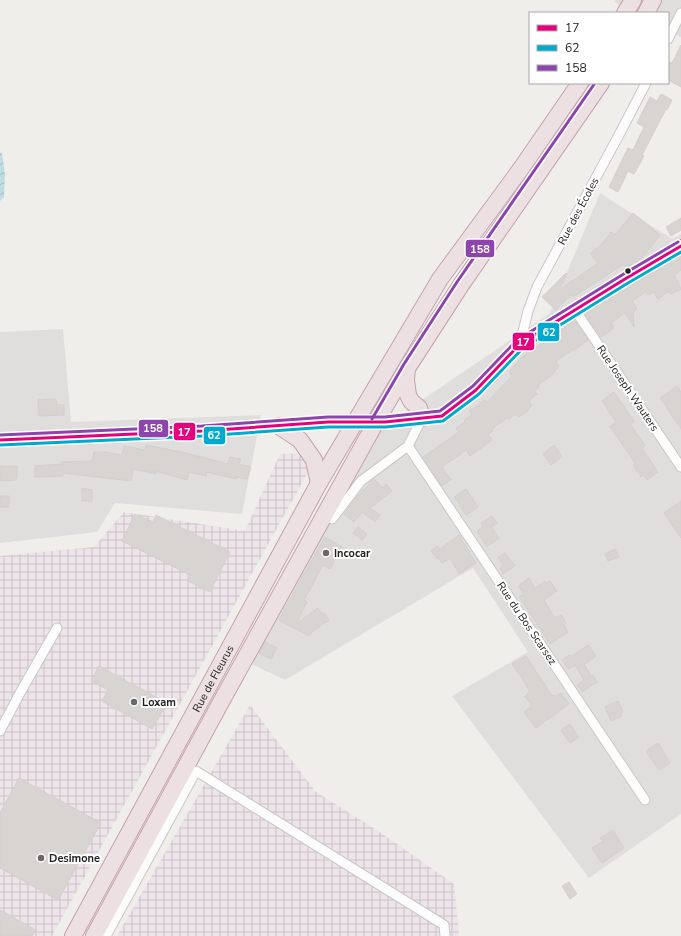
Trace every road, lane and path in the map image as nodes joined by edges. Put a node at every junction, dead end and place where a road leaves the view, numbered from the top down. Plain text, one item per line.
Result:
1 (633, 0) edge
2 (653, 0) edge
3 (626, 12) edge
4 (647, 12) edge
5 (681, 13) edge
6 (669, 37) edge
7 (579, 84) edge
8 (600, 84) edge
9 (645, 84) edge
10 (681, 246) edge
11 (575, 310) junction
12 (520, 344) junction
13 (408, 367) junction
14 (422, 418) junction
15 (355, 422) junction
16 (376, 422) junction
17 (279, 426) junction
18 (0, 440) edge
19 (408, 446) junction
20 (681, 467) edge
21 (319, 483) junction
22 (332, 519) dead end
23 (58, 628) dead end
24 (221, 702) junction
25 (0, 731) edge
26 (196, 771) junction
27 (645, 800) dead end
28 (73, 936) edge
29 (94, 936) edge
30 (106, 936) edge
31 (445, 936) edge

1 - 3 highway
2 - 4 highway
5 - 6 street
7 - 15 highway, Rue de Fleurus
8 - 13 highway, Rue de Fleurus
9 - 12 street, Rue des Écoles
10 - 11 main road
11 - 12 main road
11 - 20 street, Rue Joseph Wauters
12 - 14 main road
13 - 14 highway
13 - 16 highway, Rue de Fleurus
14 - 16 main road
14 - 19 street
15 - 16 main road
15 - 17 main road
15 - 21 highway, Rue de Fleurus
16 - 24 highway, Rue de Fleurus
17 - 18 main road
17 - 21 highway
19 - 22 street
19 - 27 street, Rue du Bos Scarsez
21 - 28 highway, Rue de Fleurus
23 - 25 street
24 - 26 highway
24 - 29 highway, Rue de Fleurus
26 - 30 street
26 - 31 street

